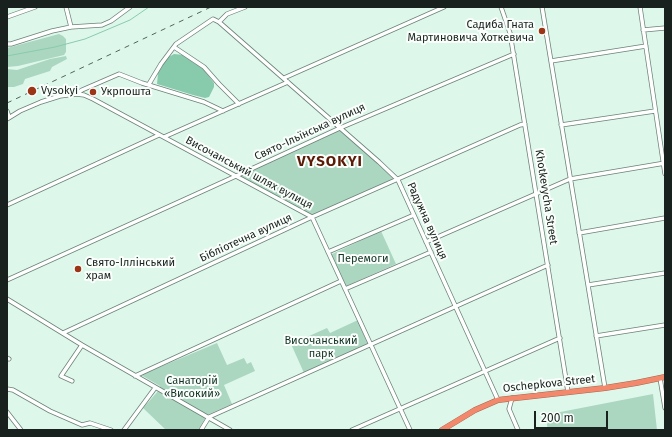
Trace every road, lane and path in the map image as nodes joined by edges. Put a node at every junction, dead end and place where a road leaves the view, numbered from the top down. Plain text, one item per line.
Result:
1 (35, 7) edge
2 (66, 7) edge
3 (130, 7) edge
4 (244, 7) edge
5 (444, 7) edge
6 (501, 7) edge
7 (542, 7) edge
8 (640, 7) edge
9 (7, 17) edge
10 (219, 22) junction
11 (71, 27) junction
12 (665, 28) edge
13 (643, 30) junction
14 (7, 44) edge
15 (646, 46) junction
16 (174, 47) junction
17 (514, 54) junction
18 (551, 61) junction
19 (284, 78) junction
20 (288, 82) junction
21 (149, 84) junction
22 (76, 94) junction
23 (240, 104) junction
24 (7, 111) edge
25 (223, 111) junction
26 (655, 111) junction
27 (8, 118) edge
28 (525, 124) junction
29 (562, 125) junction
30 (340, 128) junction
31 (159, 135) junction
32 (164, 137) junction
33 (664, 163) edge
34 (665, 174) edge
35 (236, 176) junction
36 (570, 179) junction
37 (398, 180) junction
38 (537, 195) junction
39 (7, 205) edge
40 (414, 215) junction
41 (312, 218) junction
42 (665, 218) edge
43 (579, 233) junction
44 (426, 242) junction
45 (328, 252) junction
46 (431, 252) junction
47 (548, 265) junction
48 (665, 273) edge
49 (7, 280) edge
50 (342, 281) junction
51 (588, 285) junction
52 (345, 289) junction
53 (7, 299) edge
54 (456, 307) junction
55 (665, 325) edge
56 (63, 333) junction
57 (596, 336) junction
58 (560, 338) junction
59 (82, 345) junction
60 (371, 345) junction
61 (485, 370) junction
62 (135, 376) junction
63 (663, 378) edge
64 (72, 381) dead end
65 (156, 388) junction
66 (605, 388) junction
67 (7, 389) edge
68 (568, 392) junction
69 (512, 398) junction
70 (498, 400) junction
71 (665, 408) edge
72 (400, 409) junction
73 (7, 412) edge
74 (209, 417) junction
75 (82, 425) junction
76 (450, 428) edge
77 (21, 430) edge
78 (79, 430) edge
79 (111, 430) edge
80 (124, 430) edge
81 (201, 430) edge
82 (230, 430) edge
83 (352, 430) edge
84 (410, 430) edge
85 (442, 430) edge
86 (518, 430) edge

1 - 9 street
2 - 11 street
3 - 11 street
4 - 10 street
5 - 19 street
6 - 17 street, Khotkevycha Street
7 - 18 street
8 - 13 street
10 - 16 street
10 - 19 street, Радужна вулиця
11 - 14 street
12 - 13 street
13 - 15 street
15 - 18 street
15 - 26 street
16 - 21 street
16 - 23 street
17 - 28 street, Khotkevycha Street
17 - 30 street, Свято-Ільїнська вулиця
18 - 29 street
19 - 20 street, Радужна вулиця
20 - 23 street
20 - 30 street, Радужна вулиця
21 - 22 street
21 - 25 street
22 - 27 street
22 - 31 street, Височанський шлях вулиця
23 - 25 street
24 - 27 street
25 - 32 street
26 - 29 street
26 - 33 street
28 - 37 street, Бібліотечна вулиця
28 - 38 street, Khotkevycha Street
29 - 36 street
30 - 35 street, Свято-Ільїнська вулиця
30 - 37 street, Радужна вулиця
31 - 32 street, Височанський шлях вулиця
31 - 39 street
32 - 35 street, Височанський шлях вулиця
33 - 34 street
33 - 36 street
35 - 41 street, Височанський шлях вулиця
35 - 49 street, Свято-Ільїнська вулиця
36 - 38 street
36 - 43 street
37 - 40 street, Радужна вулиця
37 - 41 street, Бібліотечна вулиця
38 - 44 street
38 - 47 street, Khotkevycha Street
40 - 44 street, Радужна вулиця
40 - 45 street
41 - 45 street, Височанський шлях вулиця
41 - 56 street, Бібліотечна вулиця
42 - 43 street
43 - 51 street
44 - 46 street, Радужна вулиця
45 - 50 street, Височанський шлях вулиця
46 - 52 street
46 - 54 street, Радужна вулиця
47 - 54 street
47 - 58 street, Khotkevycha Street
48 - 51 street
50 - 52 street, Височанський шлях вулиця
50 - 62 street
51 - 57 street
52 - 60 street, Височанський шлях вулиця
53 - 56 street
54 - 60 street
54 - 61 street, Радужна вулиця
55 - 57 street
56 - 59 street
57 - 66 street
58 - 61 street
58 - 68 street, Khotkevycha Street
59 - 62 street
59 - 64 street
60 - 72 street, Височанський шлях вулиця
60 - 74 street
61 - 70 street, Радужна вулиця
61 - 72 street
62 - 65 street
63 - 66 highway, Oschepkova Street
63 - 71 street
65 - 74 street
65 - 80 street
66 - 68 highway, Oschepkova Street
67 - 75 street
68 - 69 highway, Oschepkova Street
69 - 70 highway, Oschepkova Street
69 - 86 street
70 - 76 highway, Oschepkova Street
72 - 83 street
72 - 84 street, Височанський шлях вулиця
73 - 77 street
74 - 81 street
74 - 82 street
75 - 78 street
75 - 79 street
76 - 85 highway, Oschepkova Street

